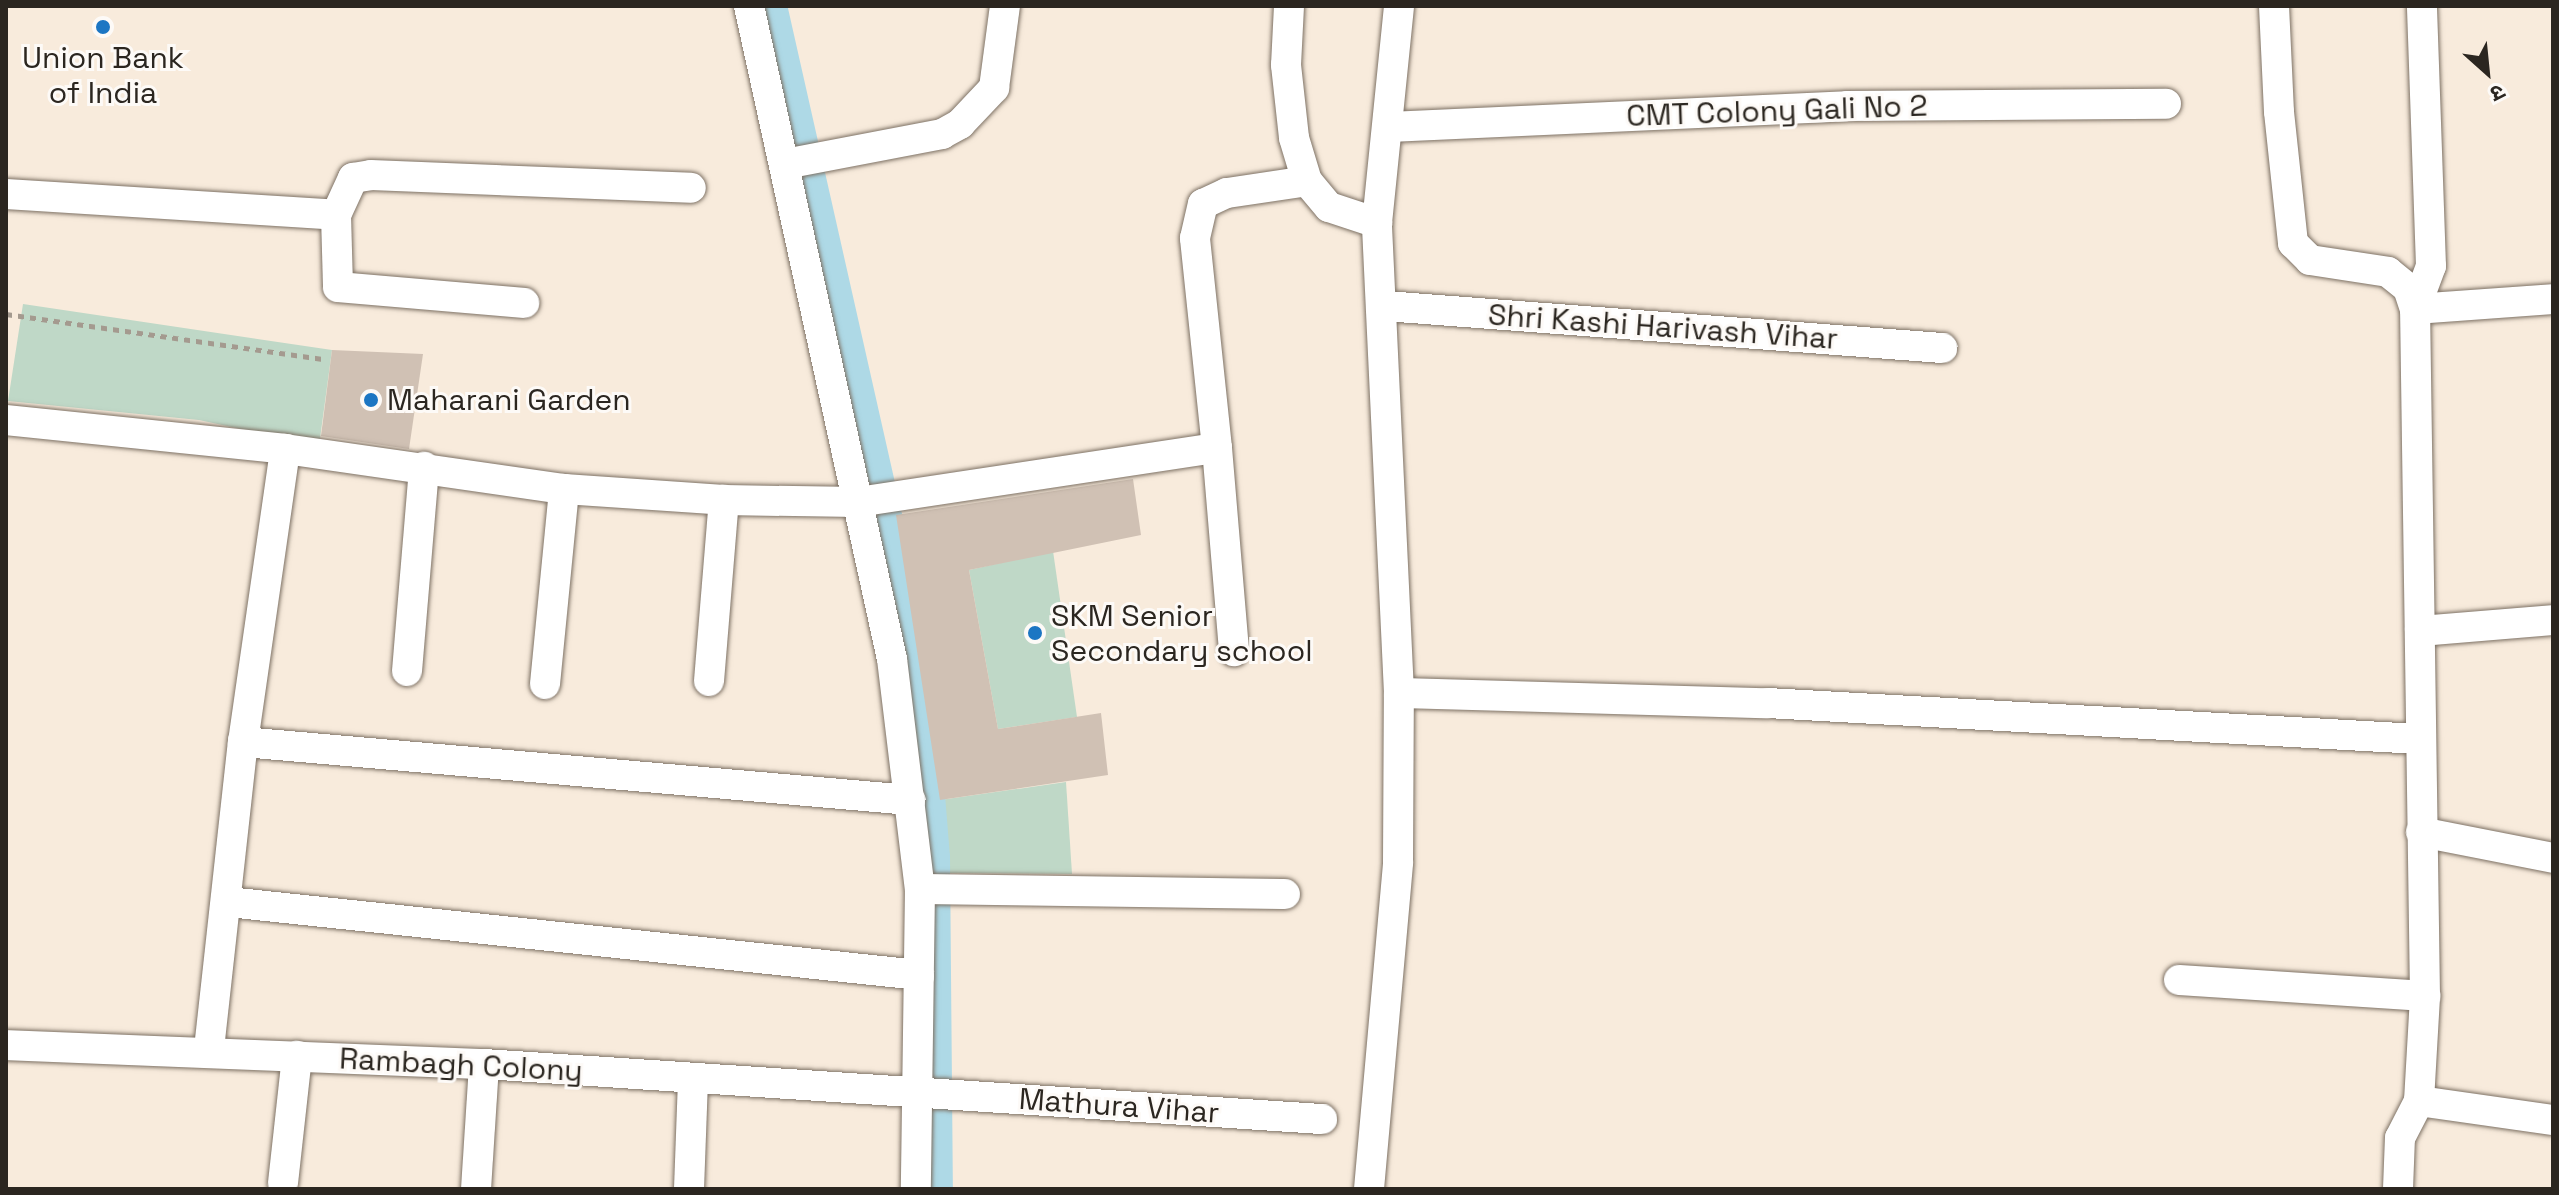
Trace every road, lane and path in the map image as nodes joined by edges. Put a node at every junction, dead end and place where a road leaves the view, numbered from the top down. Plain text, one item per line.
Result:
1 (749, 6) edge
2 (1005, 6) edge
3 (1289, 6) edge
4 (1399, 6) edge
5 (2274, 6) edge
6 (2422, 6) edge
7 (2166, 104) dead end
8 (1389, 127) junction
9 (795, 163) junction
10 (1307, 181) junction
11 (691, 188) dead end
12 (6, 194) edge
13 (336, 215) junction
14 (1377, 223) junction
15 (2553, 299) edge
16 (524, 303) dead end
17 (1385, 306) junction
18 (2415, 309) junction
19 (6, 314) edge
20 (1942, 348) dead end
21 (323, 359) dead end
22 (6, 420) edge
23 (1217, 448) junction
24 (285, 449) junction
25 (424, 467) junction
26 (564, 489) junction
27 (724, 500) junction
28 (872, 500) junction
29 (2553, 620) edge
30 (2420, 631) junction
31 (1234, 651) dead end
32 (407, 671) dead end
33 (709, 681) dead end
34 (545, 684) dead end
35 (1399, 693) junction
36 (2419, 739) junction
37 (243, 742) junction
38 (910, 800) junction
39 (2421, 832) junction
40 (2553, 858) edge
41 (930, 889) junction
42 (1285, 894) dead end
43 (228, 902) junction
44 (919, 975) junction
45 (2179, 980) dead end
46 (2425, 996) junction
47 (6, 1045) edge
48 (209, 1049) junction
49 (297, 1056) junction
50 (484, 1064) junction
51 (693, 1079) junction
52 (931, 1094) junction
53 (2419, 1101) junction
54 (1322, 1119) dead end
55 (2553, 1120) edge
56 (283, 1183) dead end
57 (476, 1189) edge
58 (689, 1189) edge
59 (916, 1189) edge
60 (1369, 1189) edge
61 (2398, 1189) edge

1 - 9 street
2 - 9 street
3 - 10 street
4 - 8 street
5 - 18 street
6 - 18 street
7 - 8 street, CMT Colony Gali No 2
8 - 14 street
9 - 28 street
10 - 14 street
10 - 23 street
11 - 13 street
12 - 13 street
13 - 16 street
14 - 17 street
15 - 18 street
17 - 20 street, Shri Kashi Harivash Vihar
17 - 35 street
18 - 30 street
19 - 21 path
22 - 24 street
23 - 28 street
23 - 31 street
24 - 25 street
24 - 37 street
25 - 26 street
25 - 32 street
26 - 27 street
26 - 34 street
27 - 28 street
27 - 33 street
28 - 38 street
29 - 30 street
30 - 36 street
35 - 36 street
35 - 60 street
36 - 39 street
37 - 38 street
37 - 43 street
38 - 41 street
39 - 40 street
39 - 46 street
41 - 42 street
41 - 44 street
43 - 44 street
43 - 48 street
44 - 52 street
45 - 46 street
46 - 53 street
47 - 48 street, Rambagh Colony
48 - 49 street, Rambagh Colony
49 - 50 street, Rambagh Colony
49 - 56 street
50 - 51 street, Rambagh Colony
50 - 57 street
51 - 52 street, Rambagh Colony
51 - 58 street
52 - 54 street, Mathura Vihar
52 - 59 street
53 - 55 street
53 - 61 street

